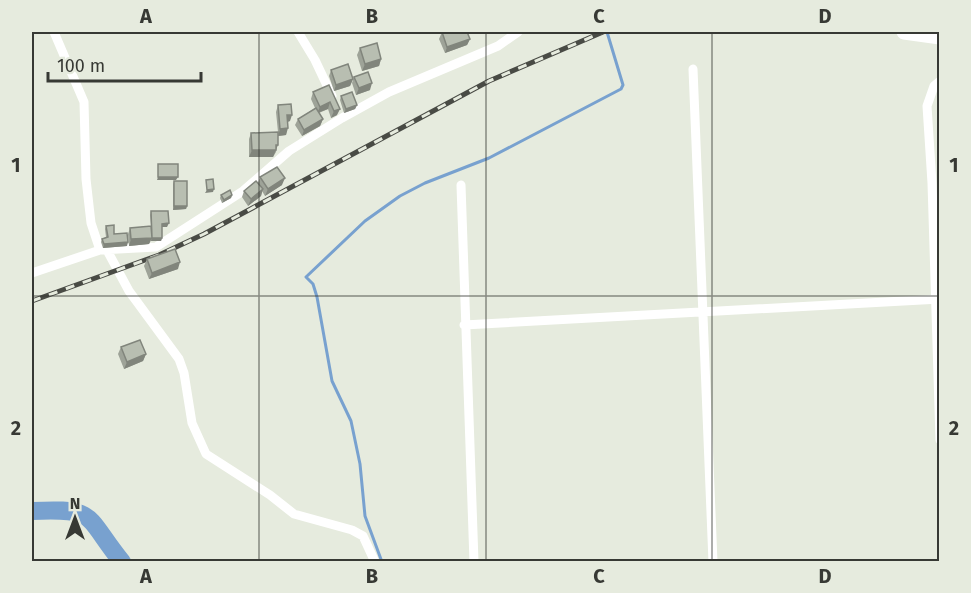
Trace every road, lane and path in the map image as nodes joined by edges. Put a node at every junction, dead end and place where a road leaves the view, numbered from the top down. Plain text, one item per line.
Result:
1 (54, 32) edge
2 (298, 32) edge
3 (518, 32) edge
4 (904, 32) edge
5 (939, 37) edge
6 (693, 69) dead end
7 (939, 81) edge
8 (342, 118) junction
9 (460, 185) dead end
10 (104, 251) junction
11 (32, 272) edge
12 (937, 300) edge
13 (702, 313) junction
14 (464, 325) junction
15 (939, 440) edge
16 (375, 561) edge
17 (474, 561) edge
18 (713, 561) edge

1 - 10 street
2 - 8 street
3 - 8 street
4 - 5 main road
6 - 13 street
7 - 12 street
8 - 10 street
9 - 14 street
10 - 11 street
10 - 16 street
12 - 13 street
12 - 15 street
13 - 14 street
13 - 18 street
14 - 17 street

